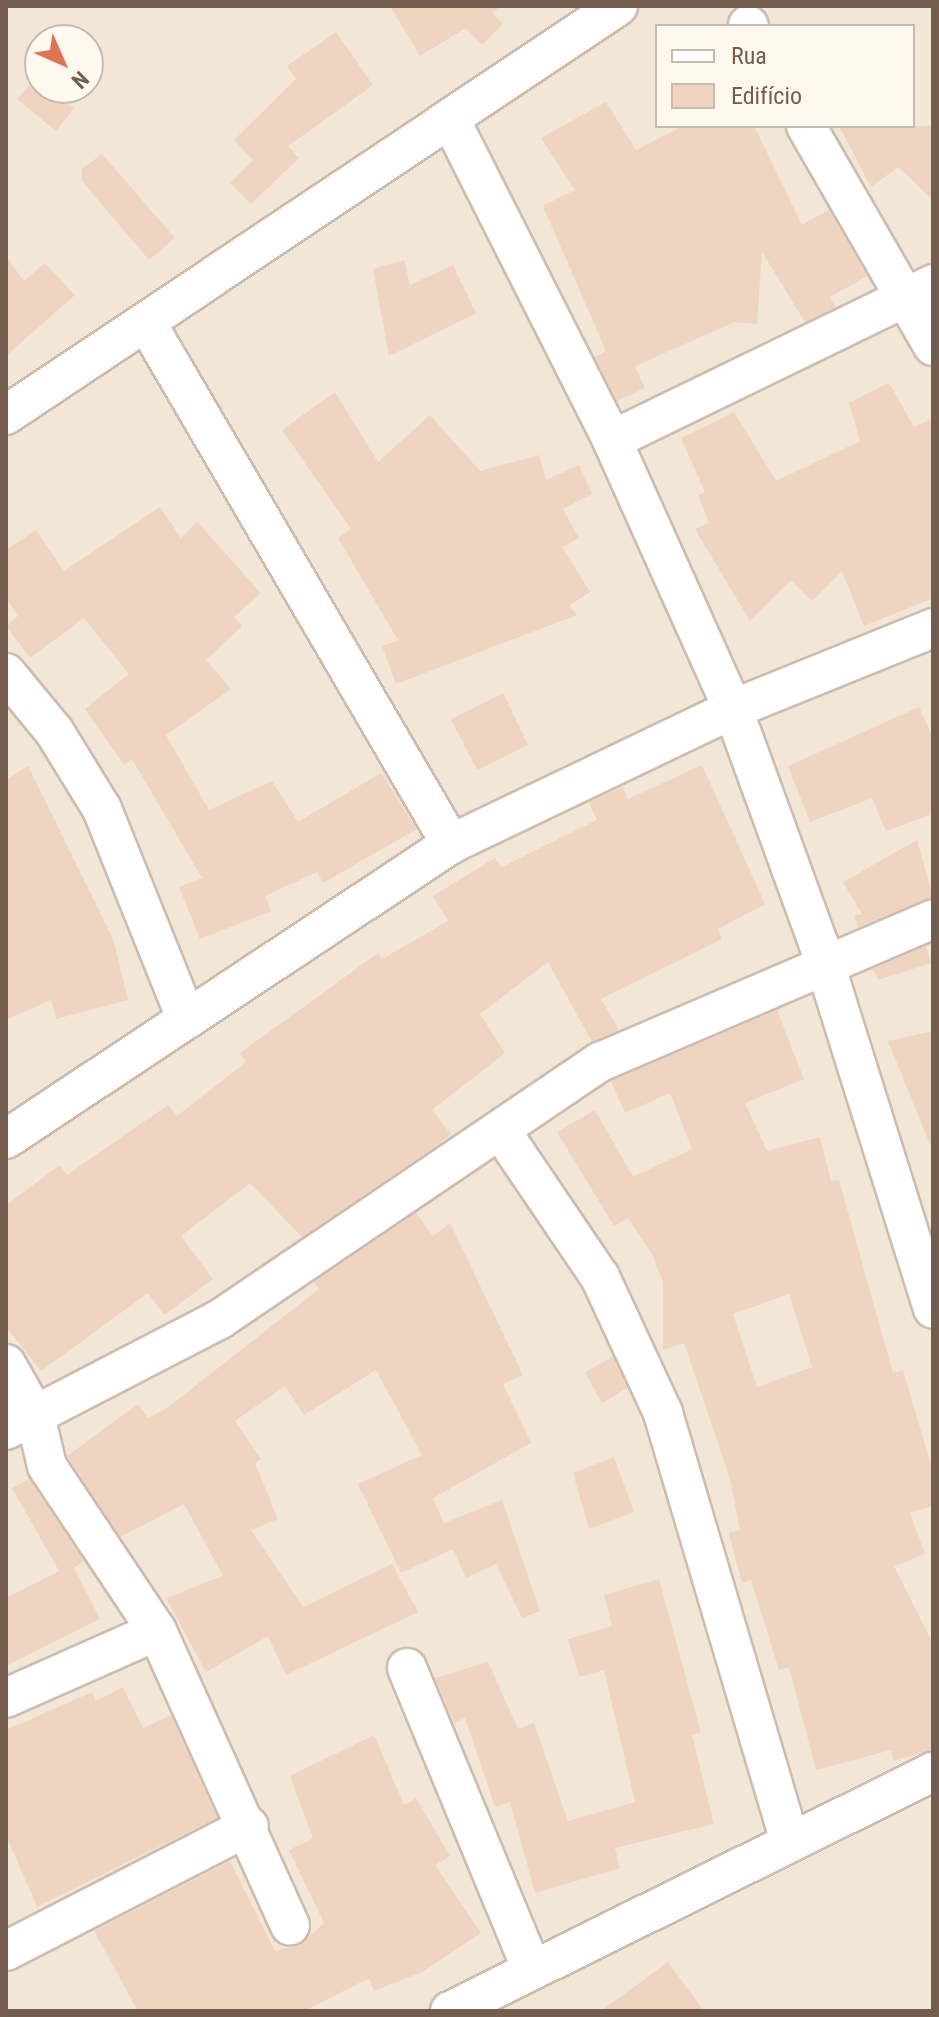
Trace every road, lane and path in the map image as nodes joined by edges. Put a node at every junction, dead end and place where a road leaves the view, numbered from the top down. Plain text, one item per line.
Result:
1 (618, 6) edge
2 (451, 121) junction
3 (807, 128) edge
4 (918, 290) edge
5 (146, 322) junction
6 (933, 346) edge
7 (6, 415) edge
8 (612, 440) junction
9 (933, 628) edge
10 (6, 673) edge
11 (733, 709) junction
12 (451, 844) junction
13 (933, 919) edge
14 (824, 961) junction
15 (185, 1015) junction
16 (501, 1131) junction
17 (6, 1139) edge
18 (918, 1207) edge
19 (933, 1309) edge
20 (6, 1364) edge
21 (21, 1422) edge
22 (157, 1631) junction
23 (407, 1668) dead end
24 (6, 1698) edge
25 (933, 1772) edge
26 (249, 1826) junction
27 (790, 1841) junction
28 (290, 1925) dead end
29 (6, 1951) edge
30 (532, 1970) junction
31 (450, 2011) edge

1 - 2 street
2 - 5 street
2 - 8 street
3 - 4 street
4 - 6 street
4 - 8 street
5 - 7 street
5 - 12 street
8 - 11 street
9 - 11 street
10 - 15 street
11 - 12 street
11 - 14 street
12 - 15 street
13 - 14 street
14 - 16 street
14 - 18 street
15 - 17 street
16 - 21 street
16 - 27 street
18 - 19 street
20 - 21 street
21 - 22 street
22 - 24 street
22 - 26 street
23 - 30 street
25 - 27 street
26 - 28 street
26 - 29 street
27 - 30 street
30 - 31 street

